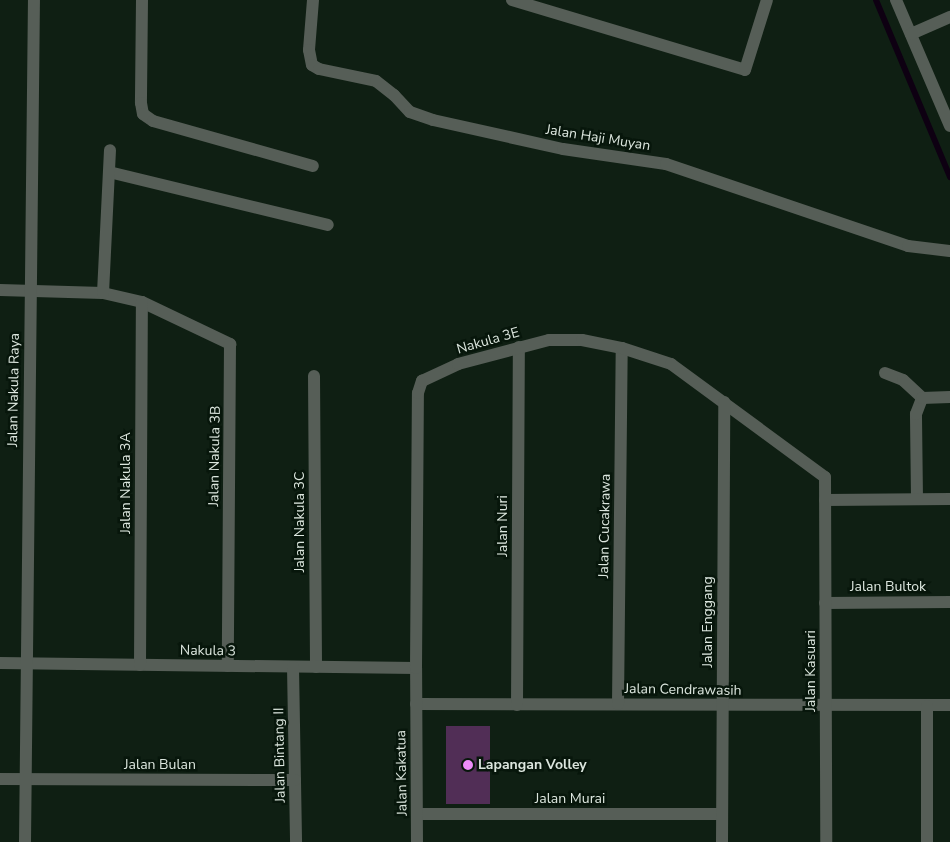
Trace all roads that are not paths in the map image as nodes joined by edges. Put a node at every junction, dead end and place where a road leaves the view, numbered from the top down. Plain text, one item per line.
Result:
1 (34, 0) edge
2 (142, 0) edge
3 (314, 0) edge
4 (512, 0) edge
5 (767, 0) edge
6 (896, 0) edge
7 (950, 17) edge
8 (911, 34) junction
9 (950, 126) edge
10 (110, 150) dead end
11 (313, 166) dead end
12 (109, 172) junction
13 (328, 224) dead end
14 (950, 251) edge
15 (0, 290) edge
16 (31, 291) junction
17 (103, 293) junction
18 (142, 302) junction
19 (519, 347) junction
20 (622, 348) junction
21 (885, 373) dead end
22 (314, 376) dead end
23 (950, 397) edge
24 (922, 398) junction
25 (724, 402) junction
26 (917, 499) junction
27 (950, 499) edge
28 (825, 500) junction
29 (950, 602) edge
30 (825, 603) junction
31 (0, 664) edge
32 (26, 664) junction
33 (140, 665) junction
34 (228, 666) junction
35 (293, 667) junction
36 (316, 667) junction
37 (416, 668) junction
38 (416, 704) junction
39 (618, 704) junction
40 (517, 705) junction
41 (722, 705) junction
42 (826, 706) junction
43 (927, 706) junction
44 (950, 706) edge
45 (0, 779) edge
46 (25, 780) junction
47 (295, 780) junction
48 (417, 814) junction
49 (722, 814) junction
50 (25, 842) edge
51 (296, 842) edge
52 (418, 842) edge
53 (722, 842) edge
54 (826, 842) edge
55 (927, 842) edge

1 - 16 street, Jalan Nakula Raya
2 - 11 street
3 - 14 street, Jalan Haji Muyan
4 - 5 street
6 - 8 street
7 - 8 street
8 - 9 street
10 - 12 street
12 - 13 street
12 - 17 street
15 - 16 street, Jalan Nakula 3B
16 - 17 street, Jalan Nakula 3B
16 - 32 street, Jalan Nakula Raya
17 - 18 street, Jalan Nakula 3B
18 - 33 street, Jalan Nakula 3A
18 - 34 street, Jalan Nakula 3B
19 - 20 street, Nakula 3E
19 - 37 street, Nakula 3E
19 - 40 street, Jalan Nuri
20 - 25 street, Nakula 3E
20 - 39 street, Jalan Cucakrawa
21 - 24 street
22 - 36 street, Jalan Nakula 3C
23 - 24 street
24 - 26 street
25 - 28 street, Nakula 3E
25 - 41 street, Jalan Enggang
26 - 27 street
26 - 28 street
28 - 30 street, Jalan Kasuari
29 - 30 street, Jalan Bultok
30 - 42 street, Jalan Kasuari
31 - 32 street, Nakula 3
32 - 33 street, Nakula 3
32 - 46 street, Jalan Nakula Raya
33 - 34 street, Nakula 3
34 - 35 street, Nakula 3
35 - 36 street, Nakula 3
35 - 47 street, Jalan Bintang II
36 - 37 street, Nakula 3
37 - 38 street, Nakula 3E
38 - 40 street, Jalan Cendrawasih
38 - 48 street, Jalan Kakatua
39 - 40 street, Jalan Cendrawasih
39 - 41 street, Jalan Cendrawasih
41 - 42 street, Jalan Cendrawasih
41 - 49 street, Jalan Enggang
42 - 43 street, Jalan Cendrawasih
42 - 54 street, Jalan Kasuari
43 - 44 street, Jalan Cendrawasih
43 - 55 street
45 - 46 street, Jalan Bulan
46 - 47 street, Jalan Bulan
46 - 50 street, Jalan Nakula Raya
47 - 51 street, Jalan Bintang II
48 - 49 street, Jalan Murai
48 - 52 street, Jalan Kakatua
49 - 53 street, Jalan Enggang

